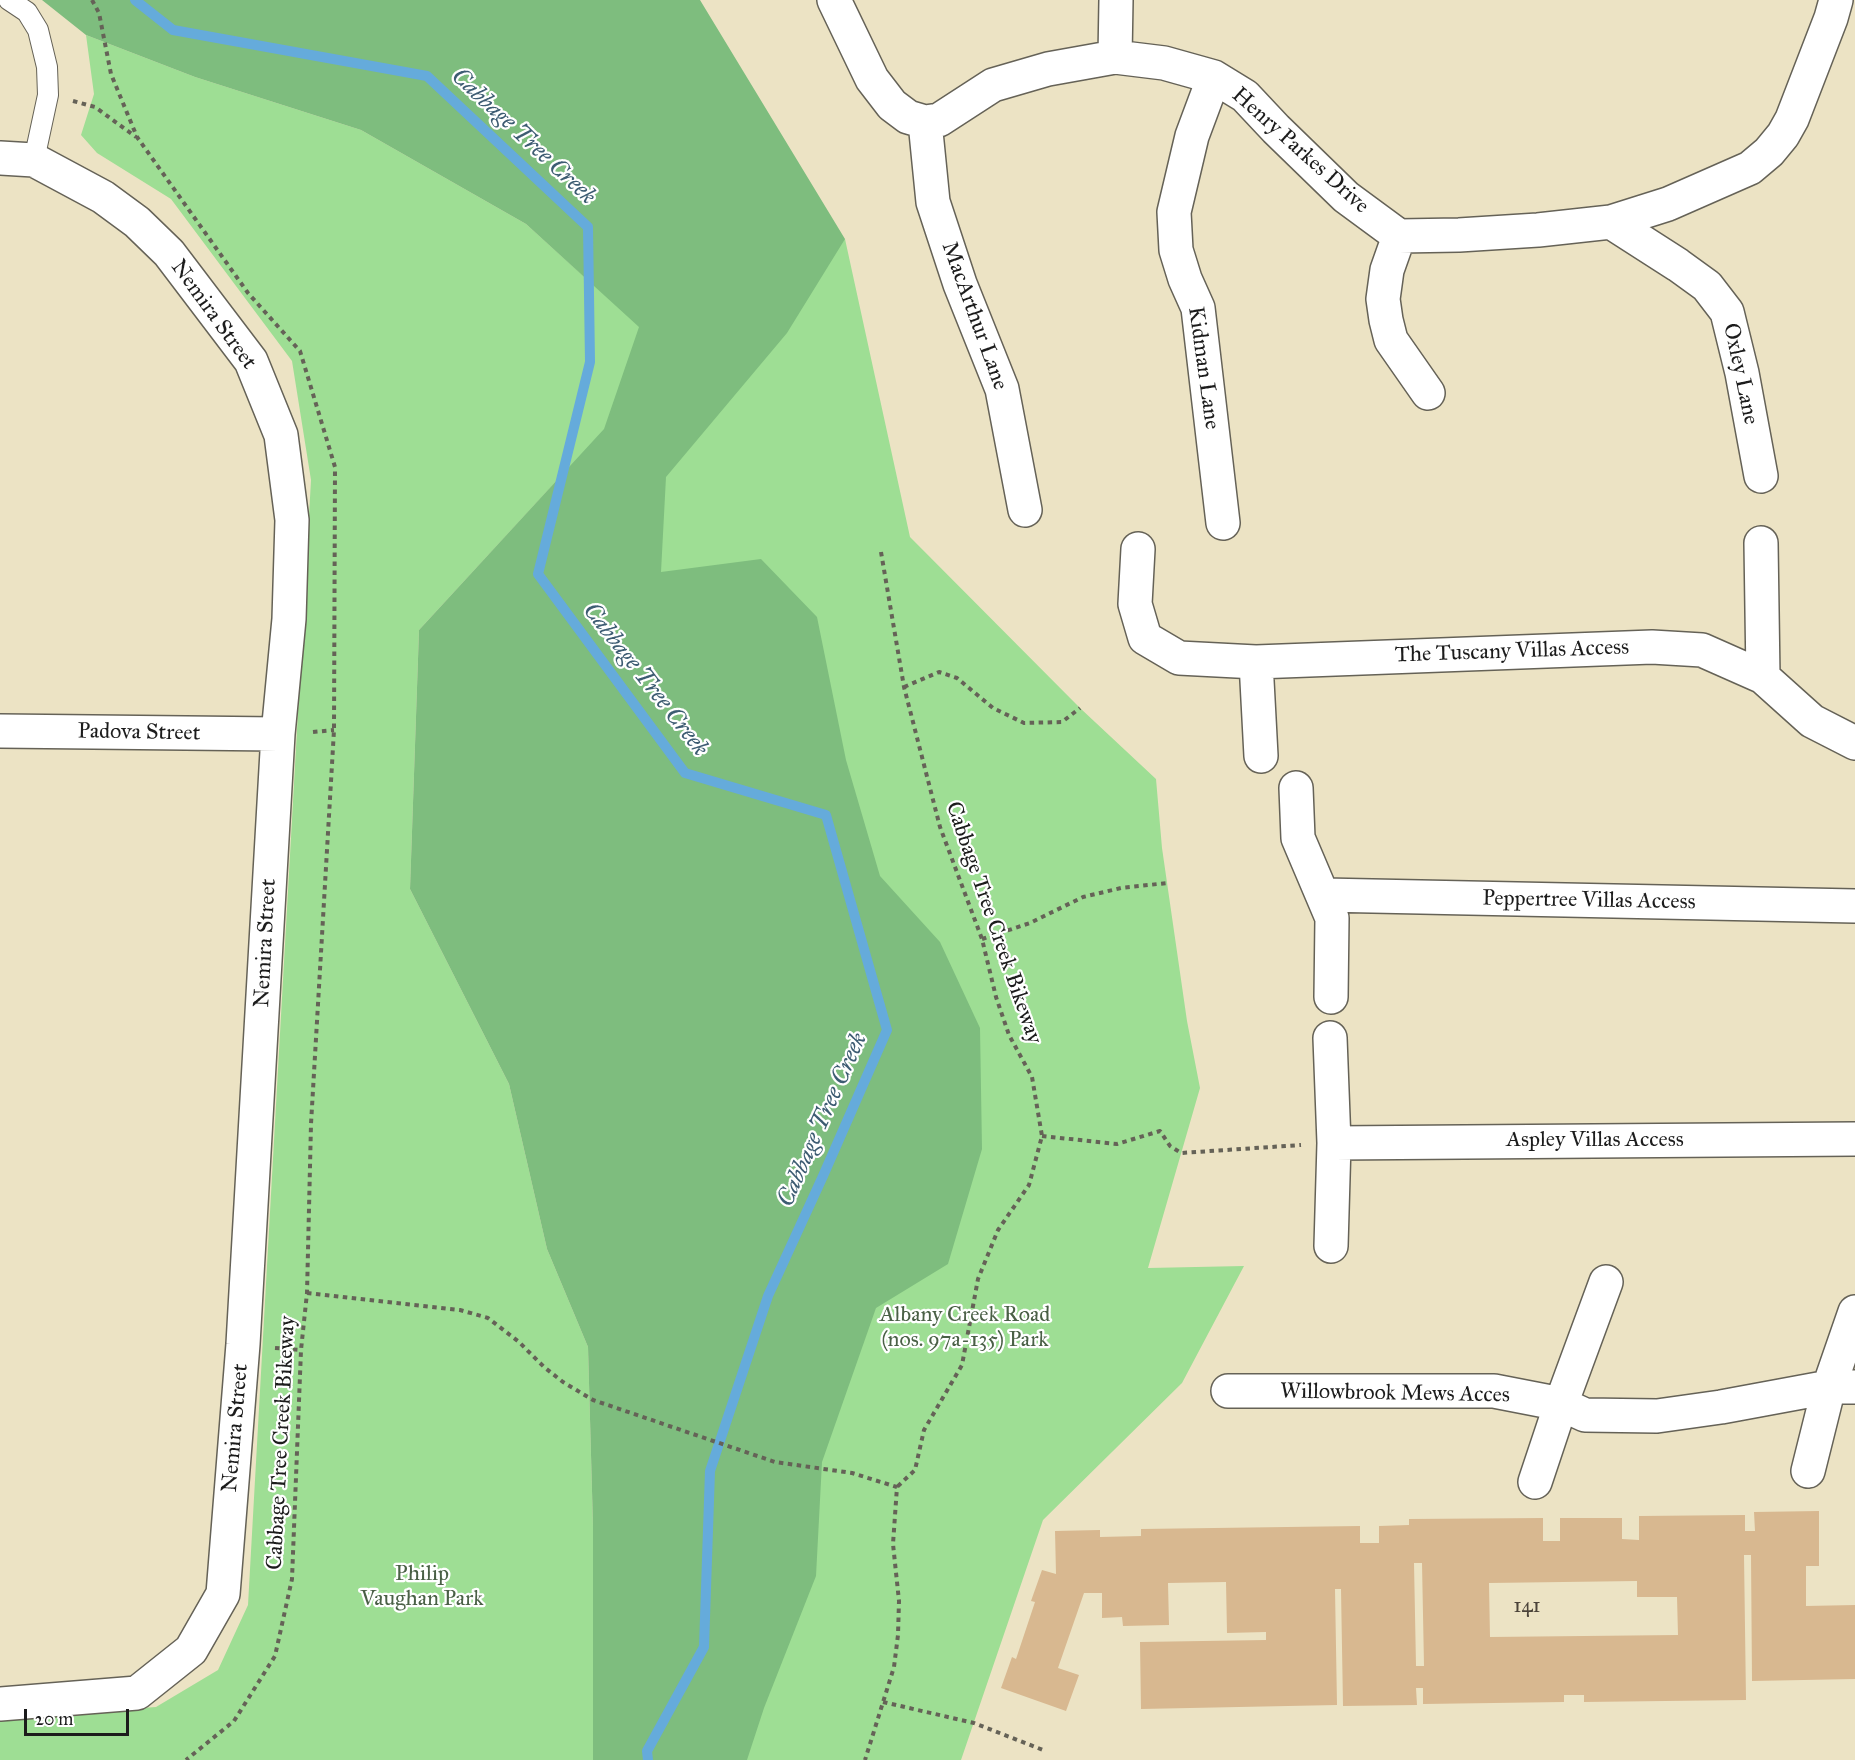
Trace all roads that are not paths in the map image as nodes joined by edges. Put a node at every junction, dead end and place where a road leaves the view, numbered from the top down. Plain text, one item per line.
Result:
1 (9, 0) edge
2 (834, 0) edge
3 (1116, 0) edge
4 (1836, 0) edge
5 (1115, 57) junction
6 (1214, 77) junction
7 (925, 122) junction
8 (0, 158) edge
9 (34, 160) junction
10 (1611, 222) junction
11 (1399, 236) junction
12 (1428, 393) dead end
13 (1761, 476) dead end
14 (1025, 510) dead end
15 (1223, 523) dead end
16 (1761, 543) dead end
17 (1138, 549) dead end
18 (1256, 662) junction
19 (1763, 677) junction
20 (0, 731) edge
21 (278, 734) junction
22 (1855, 743) edge
23 (1261, 756) dead end
24 (1296, 788) dead end
25 (1324, 895) junction
26 (1855, 906) edge
27 (1331, 997) dead end
28 (1330, 1038) dead end
29 (1855, 1139) edge
30 (1334, 1143) junction
31 (1331, 1246) dead end
32 (1606, 1282) dead end
33 (1855, 1312) edge
34 (1842, 1387) edge
35 (1228, 1391) dead end
36 (1561, 1404) junction
37 (1808, 1471) dead end
38 (1535, 1482) dead end
39 (0, 1704) edge

1 - 9 lane
2 - 7 street
3 - 5 street
4 - 10 street
5 - 6 street, Henry Parkes Drive
5 - 7 street, Henry Parkes Drive
6 - 11 street, Henry Parkes Drive
6 - 15 street, Kidman Lane
7 - 14 street, MacArthur Lane
8 - 9 street, Nemira Street
9 - 21 street, Nemira Street
10 - 11 street
10 - 13 street, Oxley Lane
11 - 12 street
16 - 19 street
17 - 18 street, The Tuscany Villas Access
18 - 19 street, The Tuscany Villas Access
18 - 23 street
19 - 22 street, The Tuscany Villas Access
20 - 21 street, Padova Street
21 - 39 street, Nemira Street
24 - 25 street
25 - 26 street, Peppertree Villas Access
25 - 27 street
28 - 30 street
29 - 30 street, Aspley Villas Access
30 - 31 street
32 - 36 street
33 - 34 street
34 - 36 street, Willowbrook Mews Acces
34 - 37 street
35 - 36 street, Willowbrook Mews Acces
36 - 38 street

